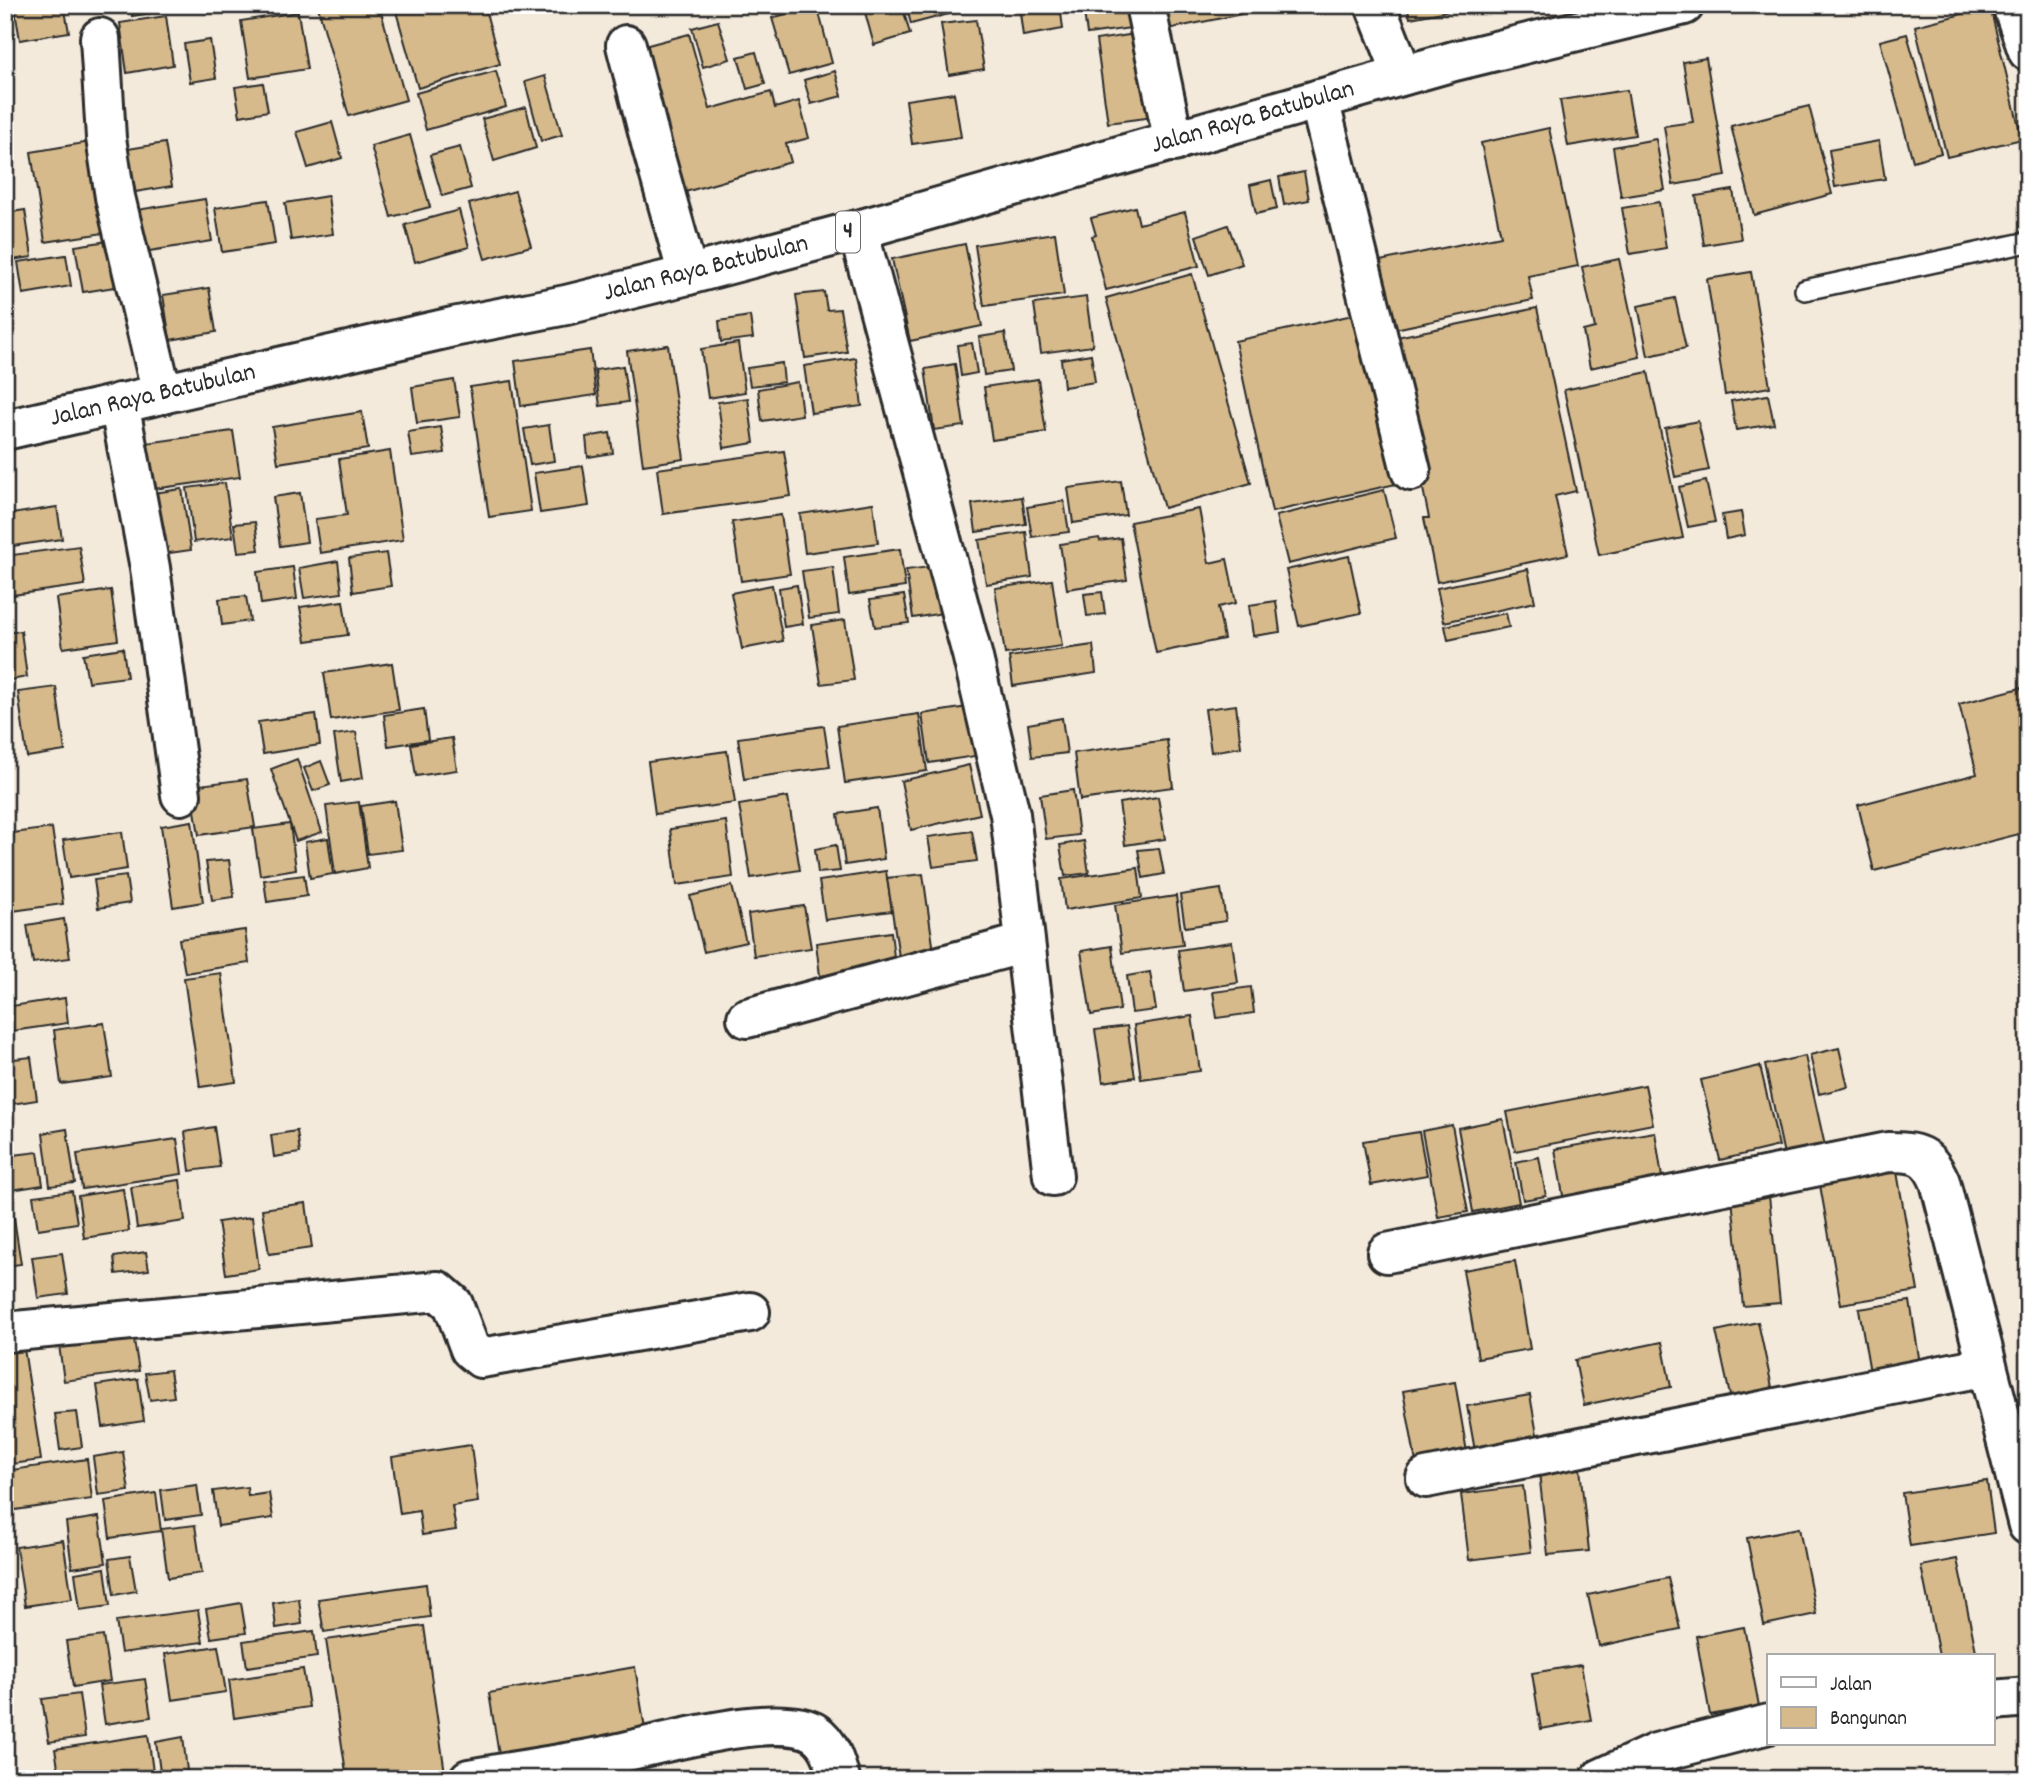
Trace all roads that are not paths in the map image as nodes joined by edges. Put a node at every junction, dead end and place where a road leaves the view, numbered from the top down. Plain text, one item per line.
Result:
1 (1144, 5) edge
2 (1375, 5) edge
3 (1684, 5) edge
4 (2012, 5) edge
5 (100, 38) dead end
6 (626, 45) dead end
7 (2028, 51) edge
8 (1402, 75) junction
9 (1319, 99) junction
10 (1174, 142) junction
11 (858, 230) junction
12 (2028, 242) edge
13 (688, 275) junction
14 (1805, 289) dead end
15 (162, 394) junction
16 (119, 403) junction
17 (5, 429) edge
18 (1411, 471) dead end
19 (181, 795) dead end
20 (1025, 943) junction
21 (747, 1018) dead end
22 (1053, 1176) dead end
23 (1387, 1253) dead end
24 (750, 1312) dead end
25 (5, 1332) edge
26 (1987, 1366) junction
27 (1426, 1478) dead end
28 (2028, 1525) edge
29 (2028, 1697) edge
30 (1994, 1700) edge
31 (1767, 1725) edge
32 (469, 1779) edge
33 (840, 1779) edge
34 (1600, 1779) edge

1 - 10 main road
2 - 8 main road
3 - 8 main road, Jalan Raya Batubulan / 4
4 - 7 main road
5 - 15 main road
6 - 13 main road
8 - 9 main road, Jalan Raya Batubulan / 4
9 - 10 main road, Jalan Raya Batubulan / 4
9 - 18 main road
10 - 11 main road, Jalan Raya Batubulan / 4
11 - 13 main road, Jalan Raya Batubulan / 4
11 - 20 main road
12 - 14 lane
13 - 15 main road, Jalan Raya Batubulan / 4
15 - 16 main road, Jalan Raya Batubulan / 4
16 - 17 main road, Jalan Raya Batubulan / 4
16 - 19 main road
20 - 21 main road
20 - 22 main road
23 - 26 main road
24 - 25 main road
26 - 27 main road
26 - 28 main road
29 - 30 main road
31 - 34 main road
32 - 33 main road

